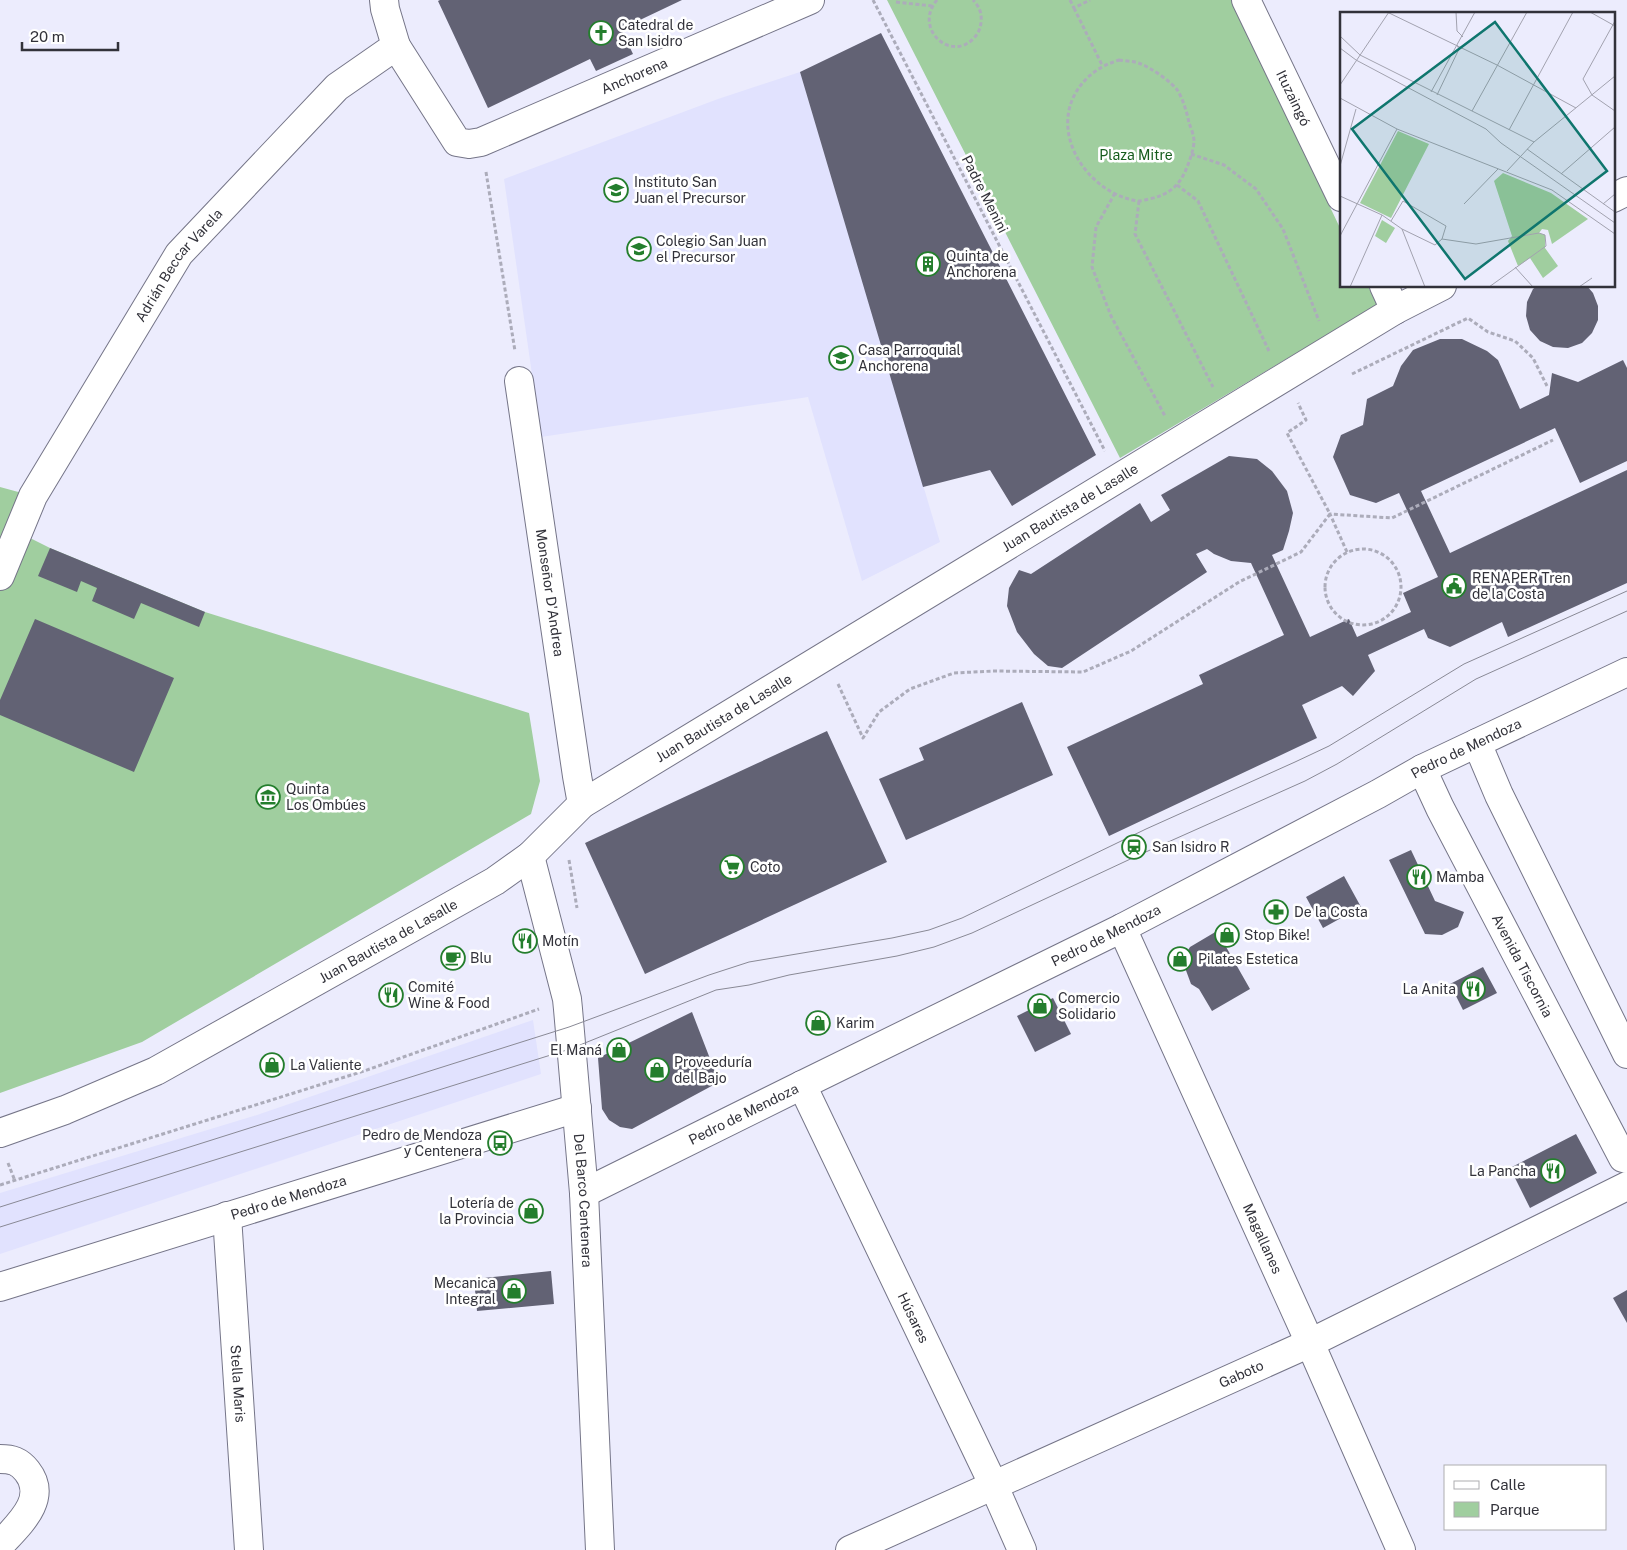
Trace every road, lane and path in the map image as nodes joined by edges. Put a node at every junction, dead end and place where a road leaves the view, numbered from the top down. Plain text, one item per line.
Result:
1 (384, 0) edge
2 (810, 0) edge
3 (873, 0) edge
4 (937, 0) edge
5 (973, 0) edge
6 (1070, 0) edge
7 (1090, 0) edge
8 (1246, 0) edge
9 (896, 2) dead end
10 (932, 6) junction
11 (1074, 8) junction
12 (396, 46) junction
13 (1102, 66) junction
14 (469, 142) junction
15 (1190, 154) junction
16 (1177, 185) junction
17 (1627, 191) edge
18 (1115, 193) junction
19 (1340, 195) edge
20 (1614, 198) edge
21 (1139, 201) junction
22 (1433, 288) edge
23 (1389, 298) edge
24 (1320, 322) dead end
25 (1271, 356) dead end
26 (1348, 376) dead end
27 (520, 381) joint
28 (1548, 386) dead end
29 (1214, 388) dead end
30 (1297, 401) dead end
31 (1165, 416) dead end
32 (1553, 440) dead end
33 (1119, 479) junction
34 (1330, 514) junction
35 (1347, 552) junction
36 (0, 576) edge
37 (1627, 672) edge
38 (836, 681) dead end
39 (1477, 743) junction
40 (1422, 769) junction
41 (582, 804) junction
42 (530, 856) junction
43 (569, 858) dead end
44 (578, 914) dead end
45 (1122, 928) junction
46 (567, 999) junction
47 (1627, 1054) edge
48 (802, 1085) junction
49 (577, 1108) junction
50 (0, 1133) edge
51 (1627, 1159) edge
52 (0, 1185) edge
53 (1627, 1186) edge
54 (584, 1194) junction
55 (227, 1216) junction
56 (0, 1287) edge
57 (1310, 1343) junction
58 (0, 1459) edge
59 (993, 1484) junction
60 (0, 1545) edge
61 (248, 1550) edge
62 (600, 1550) edge
63 (850, 1550) edge
64 (1022, 1550) edge
65 (1401, 1550) edge

1 - 12 street
2 - 14 street, Anchorena
3 - 33 path, Padre Menini
4 - 10 path
5 - 10 path
6 - 11 path
7 - 11 path
8 - 19 street, Ituzaingó
9 - 10 path
11 - 13 path
12 - 14 street
12 - 36 street, Adrián Beccar Varela
13 - 15 path
13 - 18 path
14 - 27 path
15 - 16 path
15 - 24 path
16 - 21 path
16 - 25 path
17 - 20 street
18 - 21 path
18 - 31 path
21 - 29 path
22 - 23 street, Juan Bautista de Lasalle
23 - 33 street, Juan Bautista de Lasalle
26 - 28 path
27 - 41 street, Monseñor D'Andrea
30 - 34 path
32 - 34 path
33 - 41 street, Juan Bautista de Lasalle
34 - 35 path
34 - 38 path
35 - 35 path
37 - 39 street, Pedro de Mendoza
39 - 40 street, Pedro de Mendoza
39 - 47 street
40 - 45 street, Pedro de Mendoza
40 - 51 street, Avenida Tiscornia
41 - 42 street, Juan Bautista de Lasalle
42 - 46 street, Del Barco Centenera
42 - 50 street, Juan Bautista de Lasalle
43 - 44 path
45 - 48 street, Pedro de Mendoza
45 - 57 street, Magallanes
46 - 49 street, Del Barco Centenera
46 - 52 path
48 - 54 street, Pedro de Mendoza
48 - 59 street, Húsares
49 - 54 street, Del Barco Centenera
49 - 55 street, Pedro de Mendoza
53 - 57 street, Gaboto
54 - 62 street, Del Barco Centenera
55 - 56 street, Pedro de Mendoza
55 - 61 street, Stella Maris
57 - 59 street, Gaboto
57 - 65 street, Magallanes
58 - 60 street
59 - 63 street, Gaboto
59 - 64 street, Húsares

